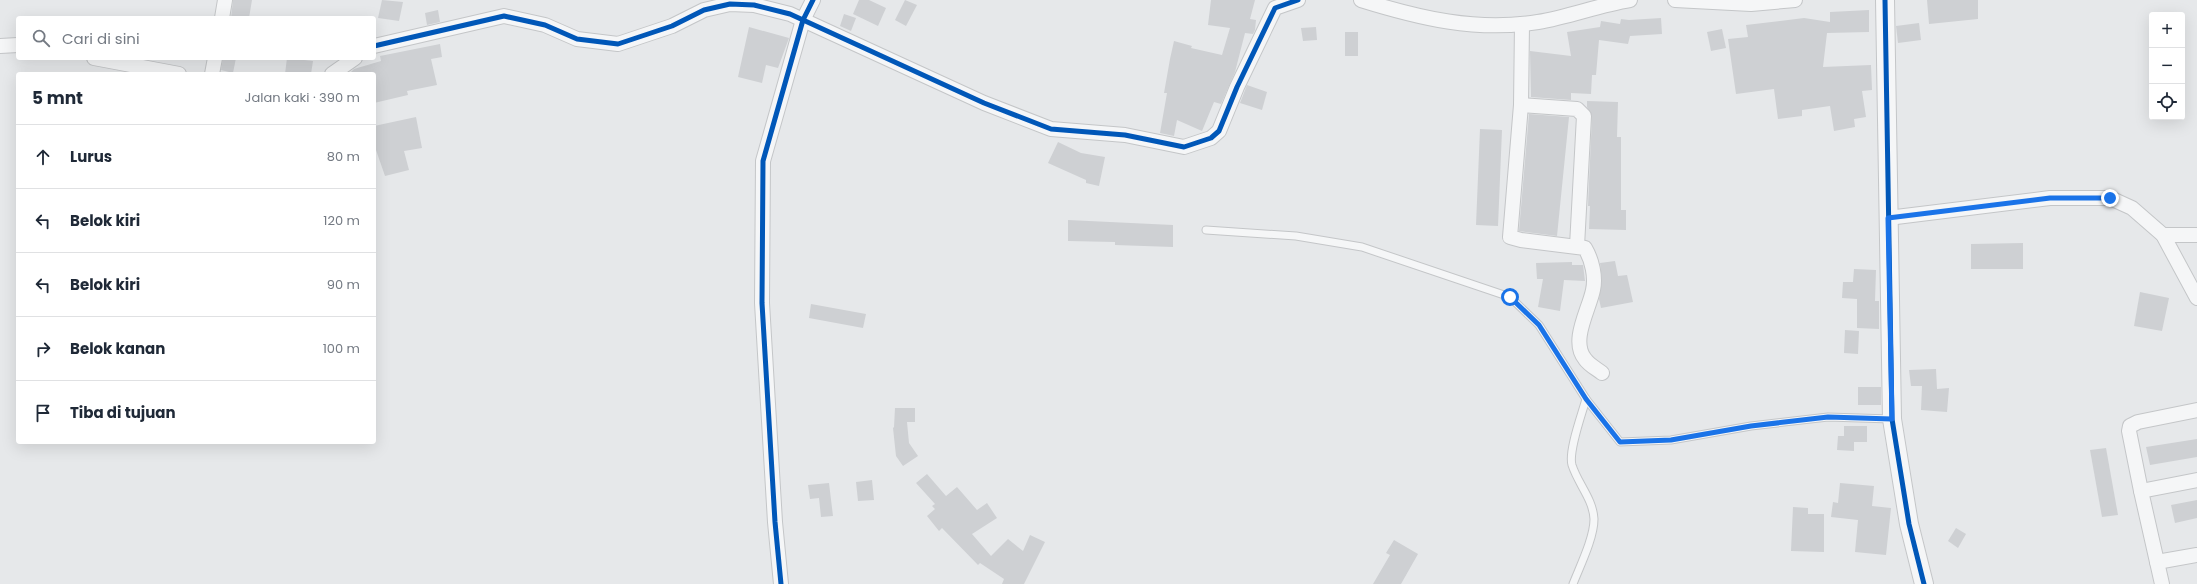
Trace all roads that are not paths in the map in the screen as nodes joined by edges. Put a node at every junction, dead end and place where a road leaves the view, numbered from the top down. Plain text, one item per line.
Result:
1 (225, 0) edge
2 (813, 0) edge
3 (1267, 0) edge
4 (1298, 0) edge
5 (1361, 0) edge
6 (1630, 0) edge
7 (1675, 0) edge
8 (1795, 0) edge
9 (1885, 0) edge
10 (222, 16) edge
11 (803, 20) junction
12 (1522, 24) junction
13 (1261, 36) junction
14 (16, 45) edge
15 (0, 46) edge
16 (376, 46) edge
17 (105, 60) edge
18 (215, 60) edge
19 (352, 60) edge
20 (169, 72) edge
21 (212, 72) edge
22 (336, 72) edge
23 (1521, 105) junction
24 (1888, 218) junction
25 (1206, 230) dead end
26 (2163, 235) junction
27 (2197, 235) edge
28 (1577, 246) junction
29 (2197, 298) edge
30 (1602, 373) dead end
31 (1586, 399) junction
32 (2197, 410) edge
33 (1892, 419) junction
34 (2197, 480) edge
35 (2141, 491) junction
36 (2197, 555) edge
37 (2157, 562) junction
38 (781, 584) edge
39 (1573, 584) edge
40 (1924, 584) edge
41 (2162, 584) edge

1 - 10 street
2 - 11 street
3 - 13 street
4 - 13 street
5 - 12 street
6 - 12 street
7 - 8 street
9 - 24 street
11 - 13 street
11 - 16 street
11 - 38 street
12 - 23 street
14 - 15 street
17 - 20 street
18 - 21 street
19 - 22 street
23 - 28 street
23 - 28 street
24 - 26 street
24 - 33 street
25 - 31 lane
26 - 27 street
26 - 29 street
28 - 30 street
31 - 33 lane
31 - 39 lane
32 - 35 street
33 - 40 street
34 - 35 street
35 - 37 street
36 - 37 street
37 - 41 street

